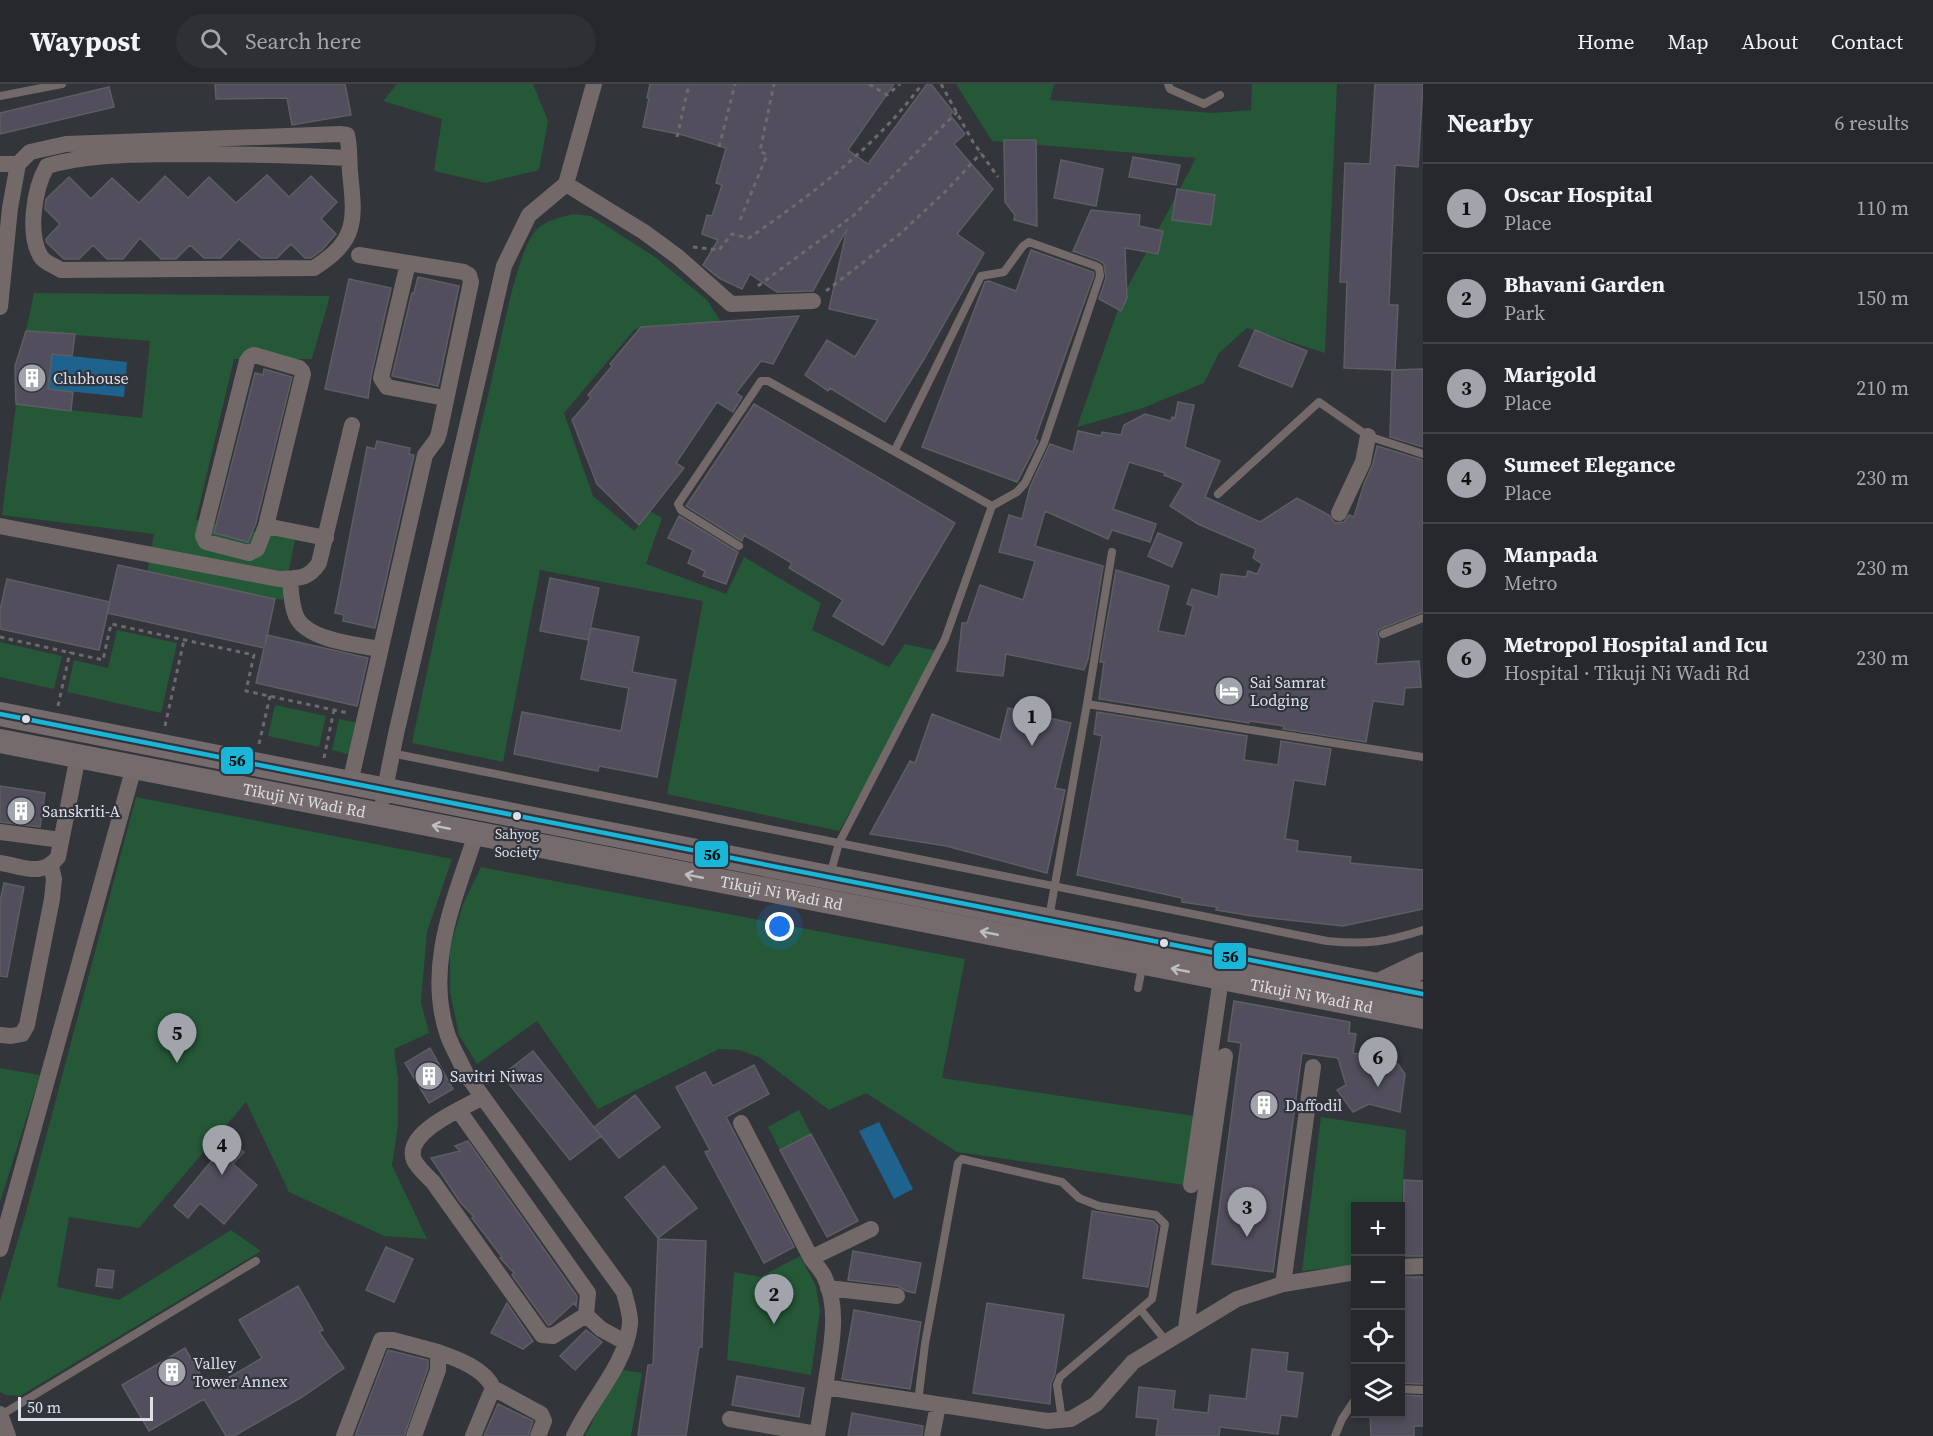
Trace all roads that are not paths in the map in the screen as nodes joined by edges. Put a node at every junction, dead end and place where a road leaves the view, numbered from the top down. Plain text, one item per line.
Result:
1 (62, 84) edge
2 (1168, 84) edge
3 (592, 85) edge
4 (1220, 95) dead end
5 (0, 96) edge
6 (348, 158) junction
7 (0, 164) edge
8 (18, 164) junction
9 (566, 184) junction
10 (359, 255) dead end
11 (408, 263) junction
12 (813, 301) road end
13 (0, 307) edge
14 (445, 398) junction
15 (352, 425) dead end
16 (1368, 436) junction
17 (895, 450) junction
18 (1423, 454) edge
19 (1218, 494) dead end
20 (992, 506) junction
21 (1339, 513) dead end
22 (0, 526) edge
23 (266, 526) junction
24 (326, 538) junction
25 (739, 546) dead end
26 (1112, 552) dead end
27 (290, 579) junction
28 (1423, 618) edge
29 (1383, 634) dead end
30 (380, 649) junction
31 (1087, 704) junction
32 (0, 714) edge
33 (0, 741) edge
34 (392, 753) junction
35 (78, 756) junction
36 (1423, 757) edge
37 (134, 767) junction
38 (350, 783) junction
39 (384, 790) junction
40 (380, 815) junction
41 (0, 832) edge
42 (476, 834) junction
43 (61, 840) junction
44 (839, 843) junction
45 (0, 863) edge
46 (51, 866) junction
47 (829, 877) junction
48 (1054, 886) junction
49 (1423, 930) edge
50 (1046, 932) junction
51 (1143, 963) junction
52 (1423, 965) edge
53 (1221, 978) junction
54 (1381, 985) junction
55 (1138, 988) dead end
56 (1423, 994) edge
57 (1417, 1020) edge
58 (0, 1035) edge
59 (1225, 1056) dead end
60 (1313, 1067) dead end
61 (483, 1097) junction
62 (459, 1111) junction
63 (741, 1123) dead end
64 (1191, 1185) dead end
65 (871, 1229) dead end
66 (0, 1249) edge
67 (811, 1258) junction
68 (256, 1261) dead end
69 (1423, 1266) edge
70 (1405, 1268) edge
71 (1351, 1273) edge
72 (1283, 1284) junction
73 (828, 1288) junction
74 (897, 1296) dead end
75 (1140, 1309) junction
76 (586, 1315) junction
77 (1186, 1328) junction
78 (1166, 1341) junction
79 (625, 1342) junction
80 (438, 1352) junction
81 (825, 1387) junction
82 (493, 1388) junction
83 (1405, 1389) edge
84 (1423, 1390) edge
85 (918, 1402) junction
86 (938, 1405) junction
87 (1351, 1406) edge
88 (0, 1414) edge
89 (730, 1419) dead end
90 (1062, 1420) junction
91 (817, 1435) edge
92 (8, 1436) edge
93 (344, 1436) edge
94 (414, 1436) edge
95 (473, 1436) edge
96 (538, 1436) edge
97 (574, 1436) edge
98 (932, 1436) edge
99 (1335, 1436) edge

1 - 5 lane
2 - 4 lane
3 - 9 street
6 - 6 street
6 - 8 street
7 - 8 street
8 - 13 street
9 - 12 street
9 - 34 street
10 - 11 street
11 - 14 street
11 - 14 street
14 - 30 street
15 - 24 street
16 - 18 lane
16 - 19 lane
16 - 21 street
17 - 20 lane
17 - 20 lane
17 - 25 lane
20 - 44 lane
22 - 27 street
23 - 23 street
23 - 24 street
24 - 27 street
26 - 31 lane
27 - 30 street
28 - 29 lane
30 - 38 street
31 - 36 lane
31 - 48 lane
32 - 38 main road, Tikuji Ni Wadi Rd
33 - 35 main road, Tikuji Ni Wadi Rd
34 - 39 street
34 - 44 lane
35 - 37 main road, Tikuji Ni Wadi Rd
35 - 43 street
37 - 40 main road, Tikuji Ni Wadi Rd
37 - 66 street
38 - 39 main road, Tikuji Ni Wadi Rd
39 - 40 street
39 - 47 main road, Tikuji Ni Wadi Rd
42 -> 40 main road, Tikuji Ni Wadi Rd
41 - 43 street
50 -> 42 main road, Tikuji Ni Wadi Rd
42 - 61 street
43 - 46 street
44 - 47 lane
44 - 48 lane
45 - 46 street
46 - 58 street
47 - 50 main road, Tikuji Ni Wadi Rd
48 - 49 lane
48 - 50 lane
50 - 51 main road, Tikuji Ni Wadi Rd
50 - 54 main road, Tikuji Ni Wadi Rd
53 -> 51 main road, Tikuji Ni Wadi Rd
51 - 55 lane
52 - 54 main road
53 - 57 main road, Tikuji Ni Wadi Rd
53 - 64 street
54 - 56 main road, Tikuji Ni Wadi Rd
59 - 77 street
60 - 72 street
61 - 62 street
61 - 79 street
62 - 76 street
62 - 76 street
63 - 67 street
65 - 67 street
67 - 73 street
68 - 88 lane
69 - 70 street
71 - 72 street
72 - 77 street
73 - 74 street
73 - 81 street
75 - 78 lane
75 - 85 lane
75 - 90 lane
76 - 79 street
77 - 78 street
78 - 90 street
79 - 97 street
80 - 82 street
80 - 93 street
80 - 94 street
81 - 85 street
81 - 91 street
82 - 95 street
82 - 96 street
83 - 84 lane
85 - 86 street
86 - 90 street
86 - 98 street
87 - 99 lane
88 - 92 street
89 - 91 street

